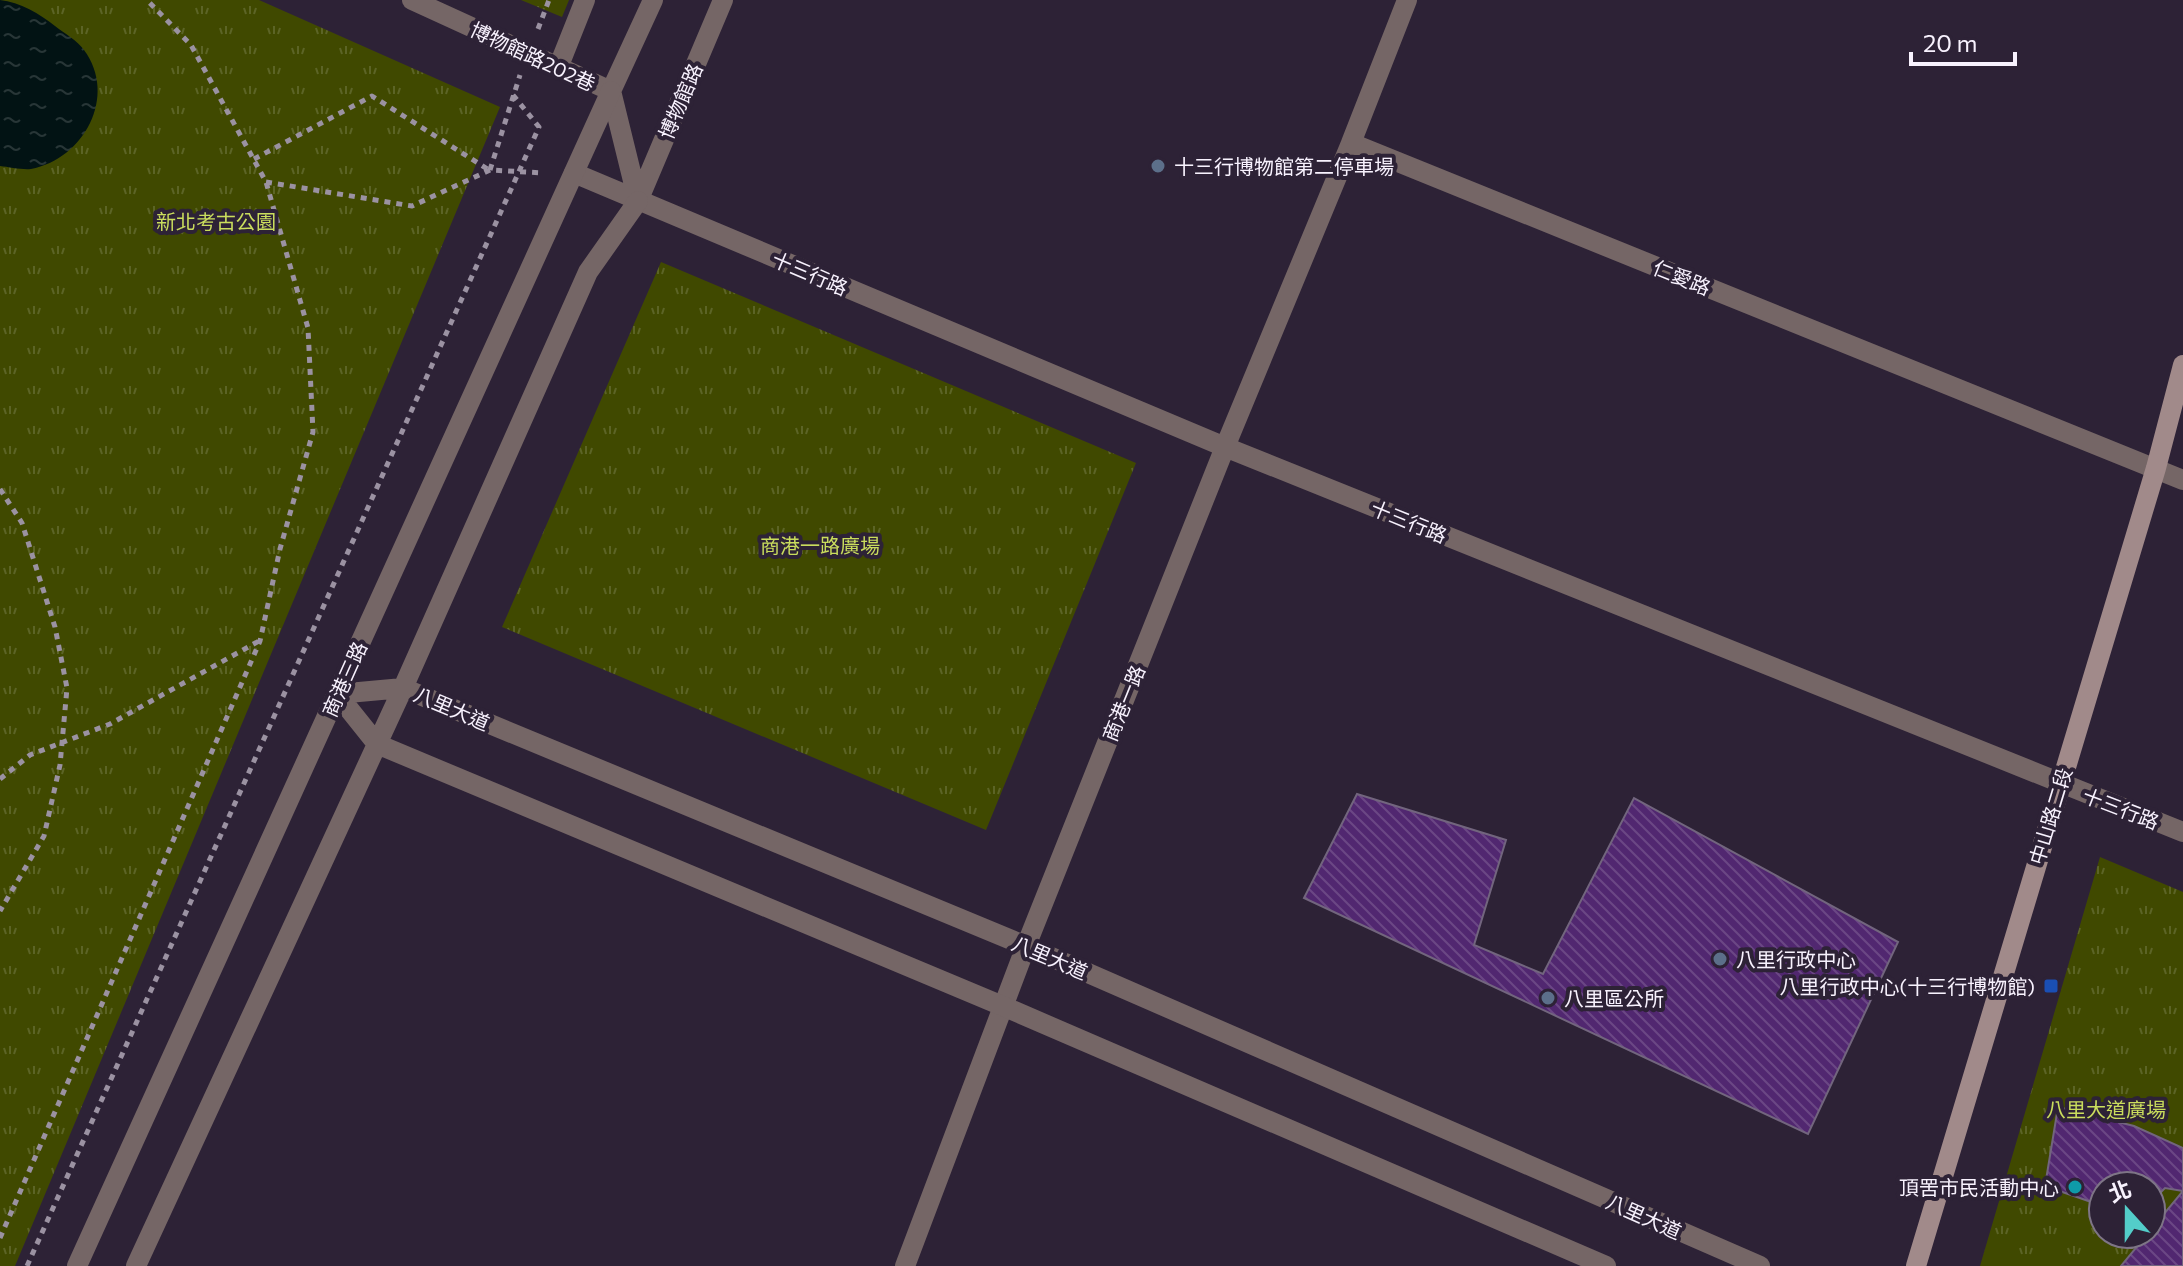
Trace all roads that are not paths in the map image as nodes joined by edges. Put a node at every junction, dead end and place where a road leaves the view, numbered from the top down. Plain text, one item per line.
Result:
1 (412, 0) edge
2 (585, 0) edge
3 (653, 0) edge
4 (723, 0) edge
5 (1407, 0) edge
6 (558, 68) junction
7 (611, 91) junction
8 (1351, 143) junction
9 (574, 173) junction
10 (638, 201) junction
11 (2183, 365) edge
12 (1225, 447) junction
13 (2156, 468) junction
14 (2183, 480) edge
15 (403, 688) junction
16 (337, 694) junction
17 (377, 744) junction
18 (2060, 784) junction
19 (2183, 832) edge
20 (1026, 946) junction
21 (1005, 1007) junction
22 (77, 1266) edge
23 (136, 1266) edge
24 (905, 1266) edge
25 (1606, 1266) edge
26 (1760, 1266) edge
27 (1916, 1266) edge

1 - 6 street, 博物館路202巷
2 - 6 street
3 - 7 street
4 - 10 street, 博物館路
5 - 8 street
6 - 7 street, 博物館路202巷
7 - 9 street, 商港三路
7 - 10 street
8 - 12 street, 商港一路
8 - 13 street, 仁愛路
9 - 10 street, 十三行路
9 - 16 street, 商港三路
10 - 12 street, 十三行路
10 - 15 street
11 - 13 main road, 中山路二段
12 - 18 street, 十三行路
12 - 20 street, 商港一路
13 - 14 street, 仁愛路
13 - 18 main road, 中山路二段
15 - 16 street, 八里大道
15 - 17 street
15 - 20 street, 八里大道
16 - 17 street
16 - 22 street, 商港三路
17 - 21 street
17 - 23 street
18 - 19 street, 十三行路
18 - 27 main road, 中山路二段
20 - 21 street, 商港一路
20 - 26 street, 八里大道
21 - 24 street, 商港一路
21 - 25 street

